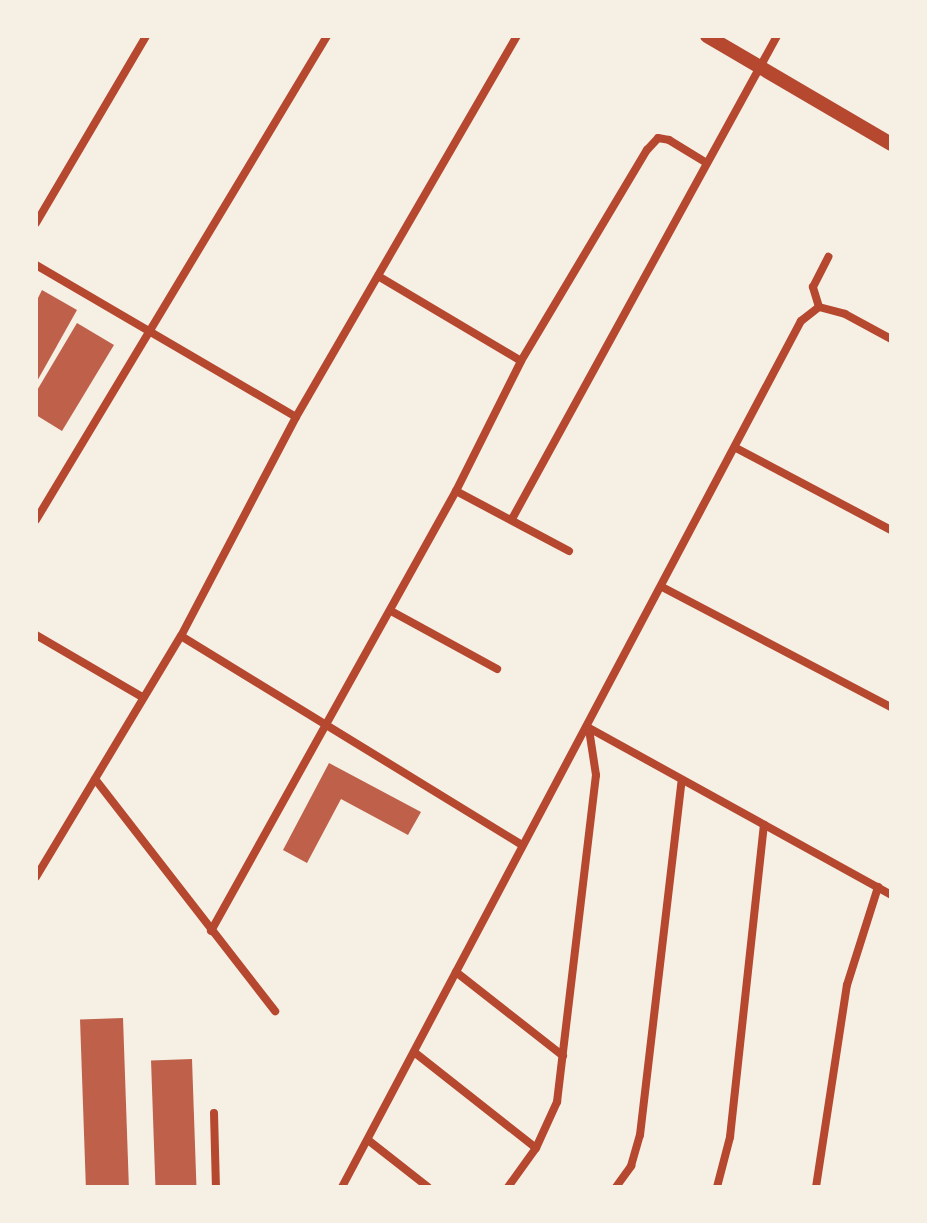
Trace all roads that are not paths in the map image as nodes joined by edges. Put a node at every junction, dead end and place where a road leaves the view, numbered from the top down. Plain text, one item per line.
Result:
1 (146, 36) edge
2 (327, 36) edge
3 (517, 36) edge
4 (707, 36) edge
5 (777, 36) edge
6 (759, 70) junction
7 (890, 140) edge
8 (705, 162) junction
9 (36, 223) edge
10 (828, 257) dead end
11 (36, 265) edge
12 (378, 276) junction
13 (819, 307) junction
14 (146, 332) junction
15 (891, 339) edge
16 (521, 361) junction
17 (296, 417) junction
18 (736, 448) junction
19 (456, 491) junction
20 (512, 519) junction
21 (36, 520) edge
22 (891, 530) edge
23 (569, 551) dead end
24 (664, 588) junction
25 (391, 611) junction
26 (36, 635) edge
27 (181, 636) junction
28 (497, 669) dead end
29 (142, 697) junction
30 (891, 707) edge
31 (327, 727) junction
32 (589, 728) junction
33 (95, 779) junction
34 (682, 780) junction
35 (764, 825) junction
36 (522, 845) junction
37 (36, 877) edge
38 (878, 887) junction
39 (891, 895) edge
40 (211, 931) junction
41 (456, 972) junction
42 (275, 1011) dead end
43 (414, 1052) junction
44 (563, 1056) junction
45 (214, 1113) dead end
46 (368, 1140) junction
47 (536, 1148) junction
48 (216, 1187) edge
49 (342, 1187) edge
50 (428, 1187) edge
51 (508, 1187) edge
52 (616, 1187) edge
53 (717, 1187) edge
54 (816, 1187) edge

1 - 9 street
2 - 14 street
3 - 12 street
4 - 6 main road
5 - 6 street
6 - 7 main road
6 - 8 street
8 - 16 street
8 - 20 street
10 - 13 street
11 - 14 street
12 - 16 street
12 - 17 street
13 - 15 street
13 - 18 street
14 - 17 street
14 - 21 street
16 - 19 street
17 - 27 street
18 - 22 street
18 - 24 street
19 - 20 street
19 - 25 street
20 - 23 street
24 - 30 street
24 - 32 street
25 - 28 street
25 - 31 street
26 - 29 street
27 - 29 street
27 - 31 street
29 - 33 street
31 - 36 street
31 - 40 street
32 - 34 street
32 - 36 street
32 - 44 street
33 - 37 street
33 - 40 street
34 - 35 street
34 - 52 street
35 - 38 street
35 - 53 street
36 - 41 street
38 - 39 street
38 - 54 street
40 - 42 street
41 - 43 street
41 - 44 street
43 - 46 street
43 - 47 street
44 - 47 street
45 - 48 street
46 - 49 street
46 - 50 street
47 - 51 street

